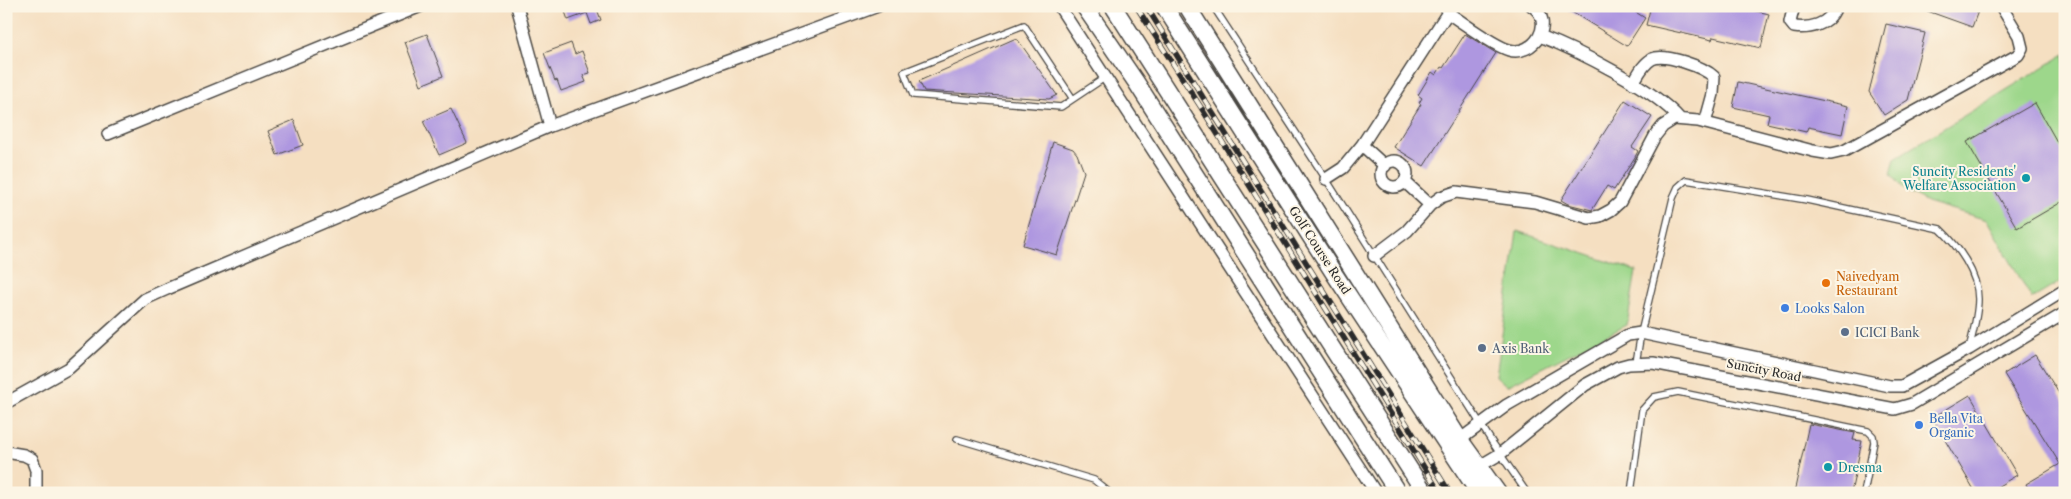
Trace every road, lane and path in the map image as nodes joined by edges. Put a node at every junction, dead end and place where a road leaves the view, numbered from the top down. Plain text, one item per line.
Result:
1 (421, 6) edge
2 (517, 6) edge
3 (878, 6) edge
4 (1059, 6) edge
5 (1084, 6) edge
6 (1113, 6) edge
7 (1164, 6) edge
8 (1187, 6) edge
9 (1213, 6) edge
10 (1532, 6) edge
11 (1794, 6) edge
12 (2001, 6) edge
13 (1835, 9) dead end
14 (1450, 10) edge
15 (1198, 22) junction
16 (1180, 32) junction
17 (1540, 36) junction
18 (1155, 71) junction
19 (1106, 77) junction
20 (1136, 82) junction
21 (1633, 83) junction
22 (1073, 99) junction
23 (1680, 118) junction
24 (1705, 123) junction
25 (550, 126) junction
26 (108, 134) dead end
27 (1362, 146) junction
28 (1385, 166) junction
29 (1326, 179) junction
30 (1405, 182) junction
31 (1430, 205) junction
32 (1374, 256) junction
33 (2065, 290) edge
34 (2065, 313) edge
35 (1641, 332) junction
36 (1969, 348) junction
37 (1636, 363) junction
38 (6, 404) edge
39 (1481, 424) junction
40 (957, 439) dead end
41 (1454, 444) junction
42 (6, 452) edge
43 (1500, 454) junction
44 (1472, 470) junction
45 (36, 493) edge
46 (1110, 493) edge
47 (1376, 493) edge
48 (1398, 493) edge
49 (1425, 493) edge
50 (1479, 493) edge
51 (1498, 493) edge
52 (1527, 493) edge
53 (1631, 493) edge
54 (1864, 493) edge

1 - 26 street
2 - 25 street
3 - 25 street
4 - 19 street
5 - 20 main road
6 - 18 main road
7 - 16 main road, Golf Course Road
8 - 15 main road
9 - 29 lane
10 - 17 street
11 - 13 street
12 - 24 street
14 - 17 street
14 - 27 street
15 - 16 main road
15 - 41 main road
16 - 41 main road, Golf Course Road
17 - 21 street
18 - 20 main road
18 - 49 main road
19 - 22 lane
19 - 47 street
20 - 48 main road
21 - 23 street
21 - 24 street
22 - 22 lane
23 - 24 street
23 - 31 street
25 - 38 street
27 - 28 street
27 - 29 street
28 - 30 street
28 - 30 street
29 - 32 lane
30 - 31 street
31 - 32 street
32 - 39 lane
33 - 36 street
34 - 37 street, Suncity Road
35 - 36 street, Suncity Road
35 - 36 lane
35 - 37 lane
35 - 39 street
37 - 43 street, Suncity Road
39 - 41 street
39 - 43 lane
40 - 46 lane
41 - 44 main road, Golf Course Road
42 - 45 street
43 - 44 street, Suncity Road
43 - 52 lane
44 - 50 main road, Golf Course Road
44 - 51 main road
53 - 54 lane

